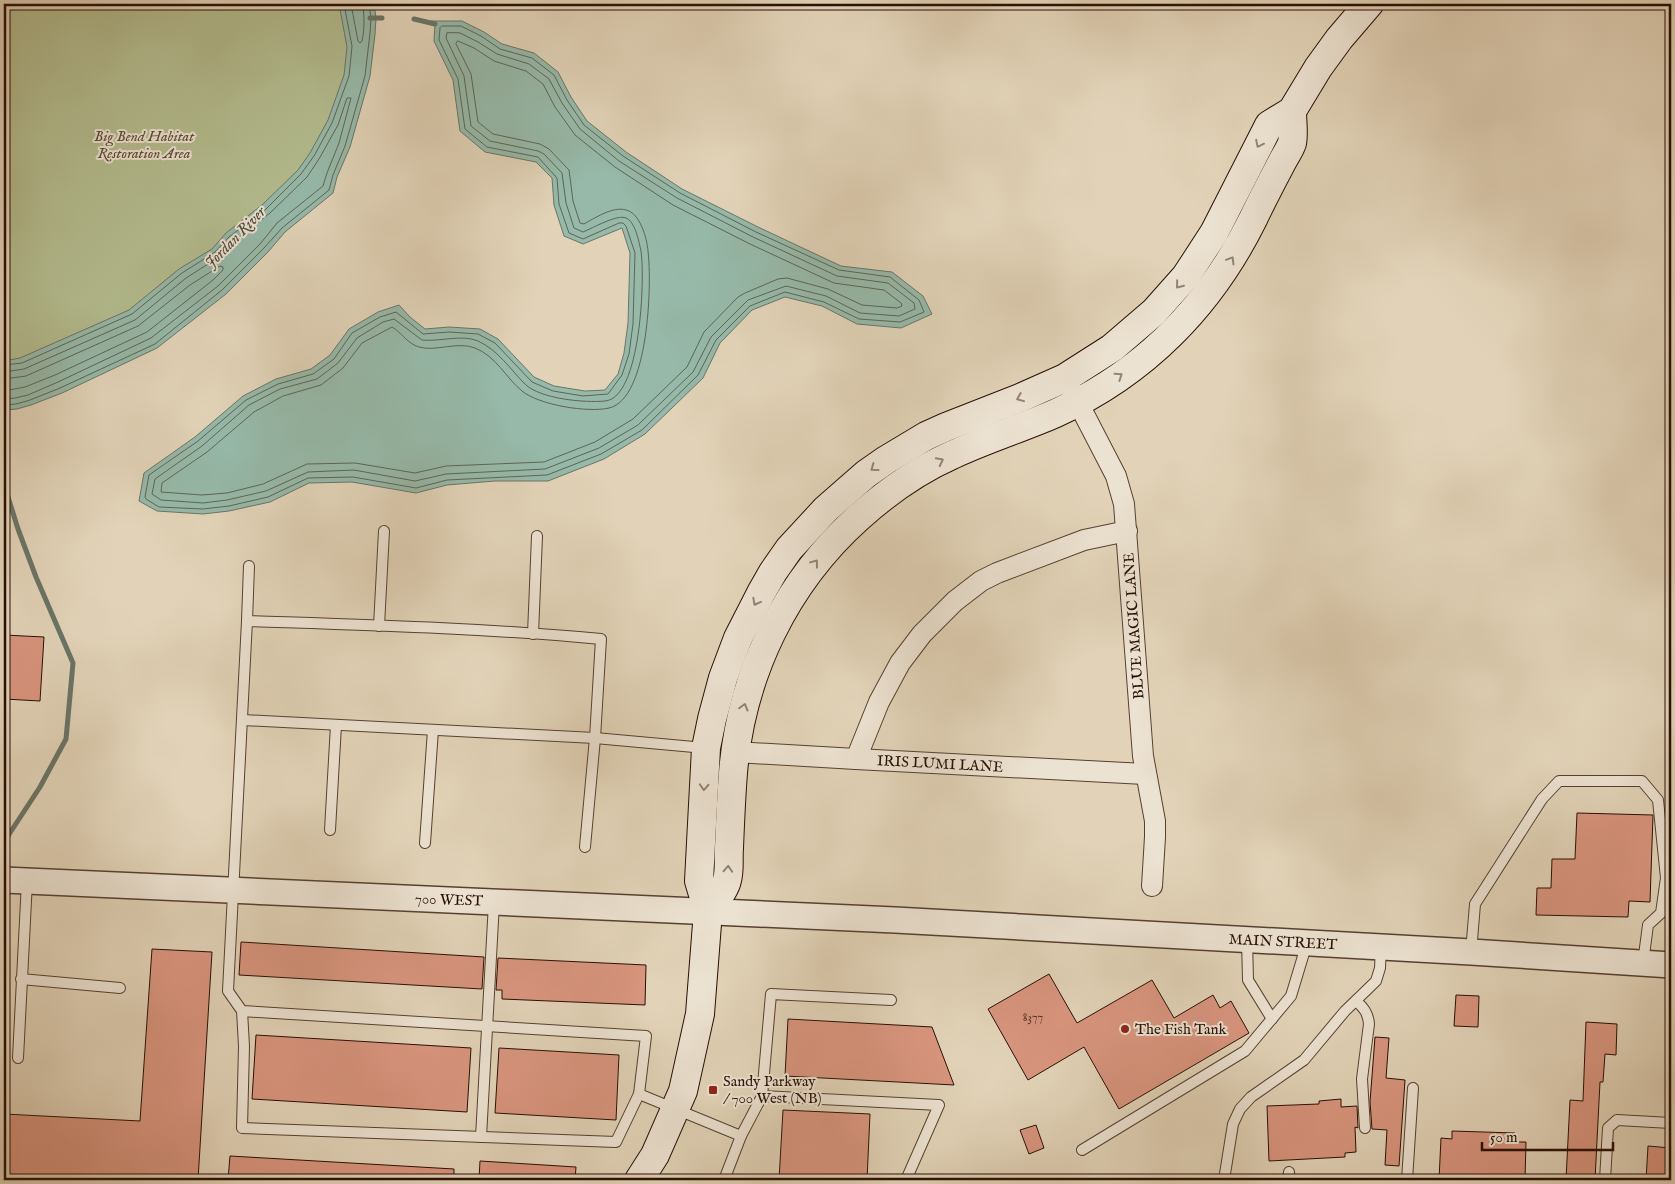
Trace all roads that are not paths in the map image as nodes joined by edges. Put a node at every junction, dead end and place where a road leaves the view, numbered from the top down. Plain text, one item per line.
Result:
1 (1369, 4) edge
2 (1292, 111) junction
3 (1065, 378) junction
4 (1078, 402) junction
5 (384, 531) dead end
6 (1127, 531) junction
7 (537, 536) dead end
8 (249, 566) dead end
9 (247, 621) junction
10 (379, 626) junction
11 (533, 634) junction
12 (243, 720) junction
13 (336, 725) junction
14 (433, 730) junction
15 (595, 738) junction
16 (706, 748) junction
17 (735, 752) junction
18 (856, 759) junction
19 (1145, 774) junction
20 (330, 830) dead end
21 (425, 843) dead end
22 (584, 846) dead end
23 (15, 881) edge
24 (1152, 886) dead end
25 (233, 891) junction
26 (494, 902) junction
27 (708, 912) junction
28 (894, 920) joint
29 (1247, 940) junction
30 (1307, 943) junction
31 (1381, 947) junction
32 (1470, 952) junction
33 (1642, 964) junction
34 (1671, 965) edge
35 (21, 979) junction
36 (120, 988) dead end
37 (892, 1000) dead end
38 (1356, 1001) junction
39 (242, 1011) junction
40 (1272, 1019) junction
41 (488, 1026) junction
42 (18, 1058) dead end
43 (1413, 1088) dead end
44 (639, 1094) junction
45 (762, 1096) junction
46 (675, 1110) junction
47 (1671, 1122) edge
48 (1365, 1128) dead end
49 (741, 1136) junction
50 (481, 1137) junction
51 (1082, 1150) dead end
52 (639, 1180) edge
53 (724, 1180) edge
54 (906, 1180) edge
55 (1224, 1180) edge
56 (1408, 1180) edge
57 (1606, 1180) edge

1 - 2 main road
2 -> 3 main road
4 -> 2 main road
3 - 4 street, BLUE MAGIC LANE
3 -> 16 main road
4 - 6 street, BLUE MAGIC LANE
17 -> 4 main road
5 - 10 lane
6 - 18 street
6 - 19 street, BLUE MAGIC LANE
7 - 11 lane
8 - 9 lane
9 - 10 lane
9 - 12 lane
10 - 11 lane
11 - 15 lane
12 - 13 lane
12 - 25 lane
13 - 14 lane
13 - 20 lane
14 - 15 lane
14 - 21 lane
15 - 16 lane
15 - 22 lane
16 -> 27 main road
17 - 18 street, IRIS LUMI LANE
27 -> 17 main road
18 - 19 street, IRIS LUMI LANE
19 - 24 street, BLUE MAGIC LANE
23 - 25 street, 700 WEST
23 - 35 lane
25 - 26 street, 700 WEST
25 - 39 lane
26 - 27 street, 700 WEST
26 - 41 lane
27 - 28 street, 700 WEST
27 - 46 main road
28 - 29 street, MAIN STREET
29 - 30 street, MAIN STREET
29 - 40 lane
30 - 31 street, MAIN STREET
30 - 40 lane
31 - 32 street, MAIN STREET
31 - 38 lane
32 - 33 street, MAIN STREET
32 - 33 lane
33 - 34 street, MAIN STREET
35 - 36 lane
35 - 42 lane
37 - 45 lane
38 - 48 lane
38 - 55 lane
39 - 41 lane
39 - 50 lane
40 - 51 lane
41 - 44 lane
41 - 50 lane
43 - 56 lane
44 - 46 lane
44 - 50 lane
45 - 49 lane
45 - 54 lane
46 - 49 lane
46 - 52 main road
47 - 57 lane
49 - 53 lane

